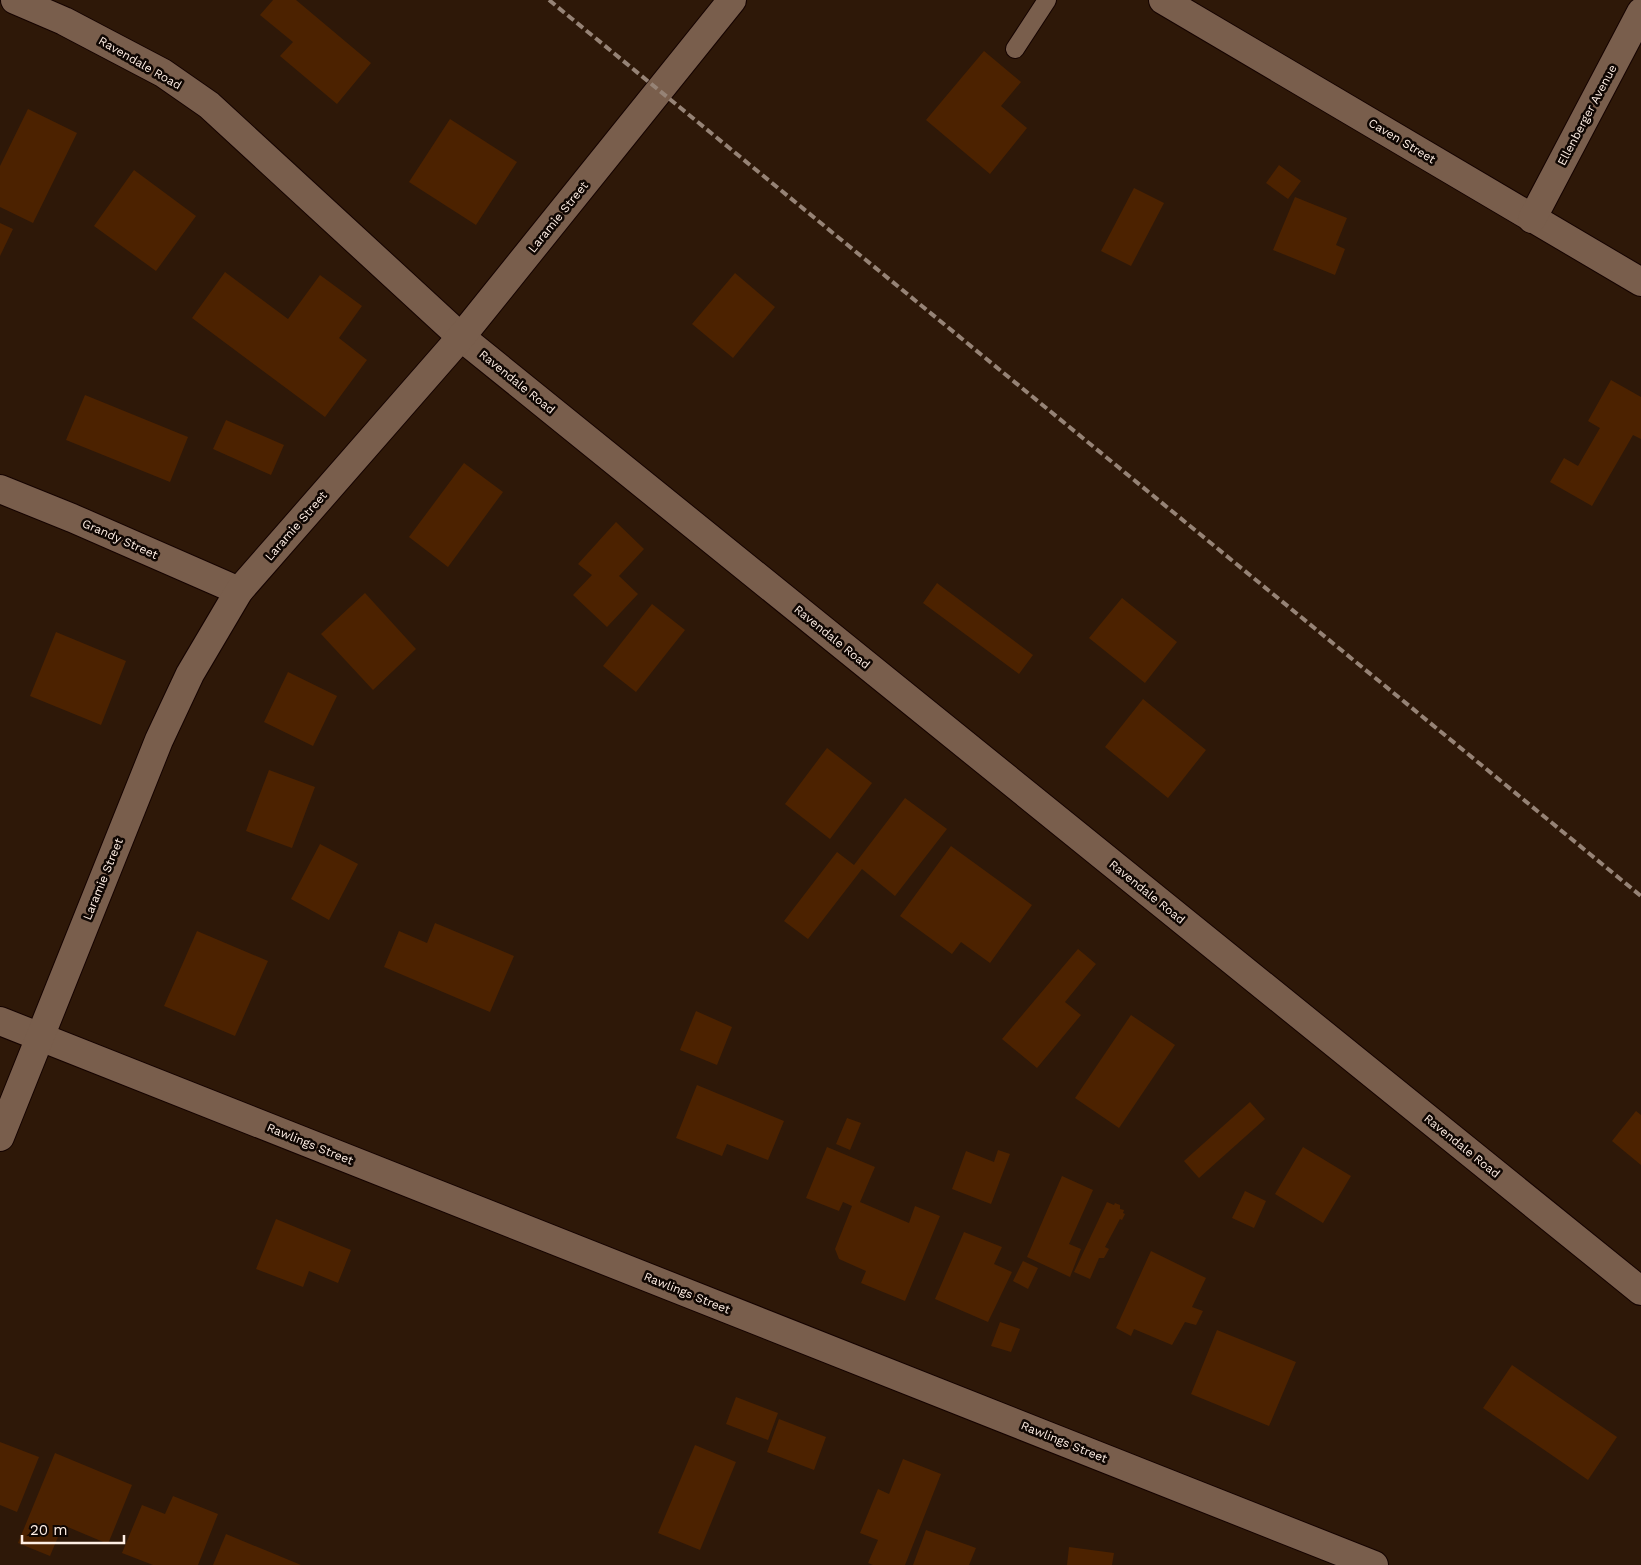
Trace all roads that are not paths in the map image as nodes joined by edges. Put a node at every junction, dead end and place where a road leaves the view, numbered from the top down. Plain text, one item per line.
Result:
1 (15, 0) edge
2 (732, 0) edge
3 (1047, 0) edge
4 (1163, 0) edge
5 (1641, 12) edge
6 (1016, 49) dead end
7 (1532, 219) junction
8 (1641, 282) edge
9 (461, 337) junction
10 (0, 489) edge
11 (239, 592) junction
12 (0, 1021) edge
13 (39, 1037) junction
14 (0, 1137) edge
15 (1641, 1291) edge
16 (1374, 1565) edge

1 - 9 street, Ravendale Road
2 - 9 street, Laramie Street
3 - 6 lane
4 - 7 street, Caven Street
5 - 7 street, Ellenberger Avenue
7 - 8 street, Caven Street
9 - 11 street, Laramie Street
9 - 15 street, Ravendale Road
10 - 11 street, Grandy Street
11 - 13 street, Laramie Street
12 - 13 street, Rawlings Street
13 - 14 street, Laramie Street
13 - 16 street, Rawlings Street

